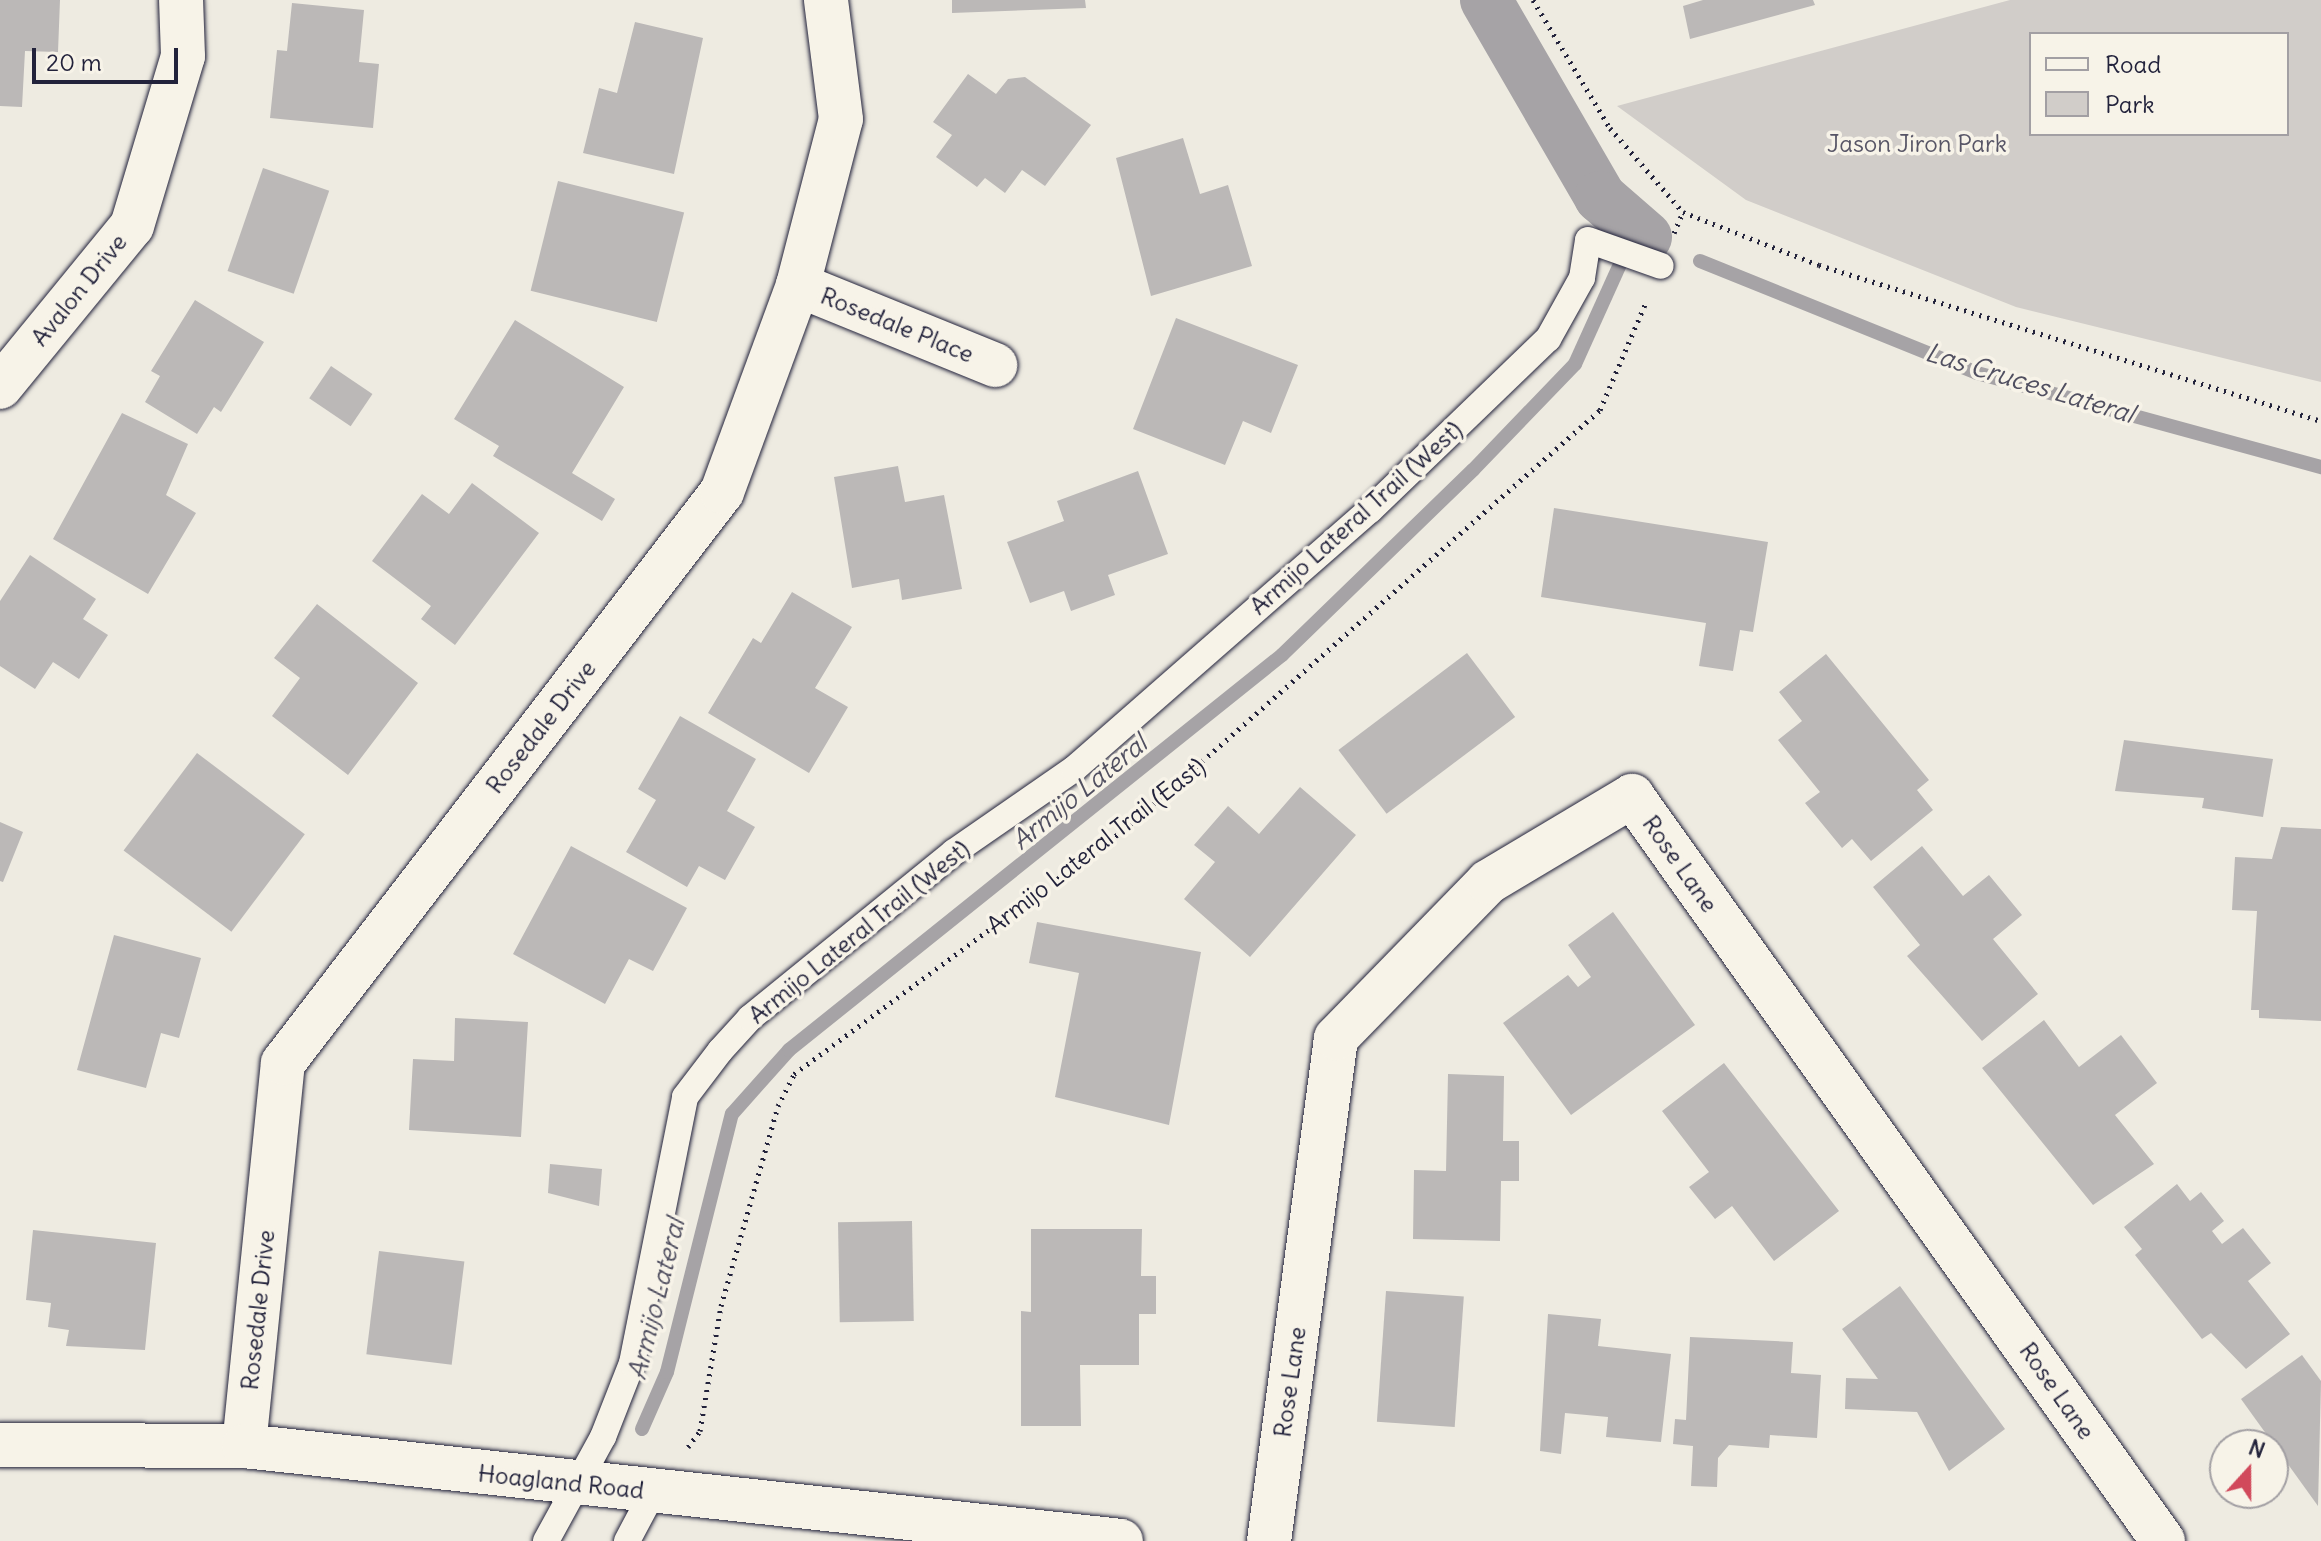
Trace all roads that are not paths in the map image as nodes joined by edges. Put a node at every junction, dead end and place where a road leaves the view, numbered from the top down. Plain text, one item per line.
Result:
1 (181, 0) edge
2 (826, 0) edge
3 (1638, 259) road end
4 (798, 285) junction
5 (995, 365) dead end
6 (0, 387) edge
7 (0, 1445) edge
8 (244, 1446) junction
9 (577, 1484) junction
10 (653, 1492) junction
11 (981, 1535) edge
12 (546, 1541) edge
13 (627, 1541) edge
14 (1121, 1541) edge
15 (1269, 1541) edge
16 (2163, 1541) edge

1 - 6 street, Avalon Drive
2 - 4 street, Rosedale Drive
3 - 9 lane, Armijo Lateral Trail (West)
4 - 5 street, Rosedale Place
4 - 8 street, Rosedale Drive
7 - 8 street, Hoagland Road
8 - 9 street, Hoagland Road
9 - 10 street, Hoagland Road
9 - 12 lane, Armijo Lateral Trail (West)
10 - 11 street, Hoagland Road
10 - 13 lane
11 - 14 street, Hoagland Road
15 - 16 street, Rose Lane

